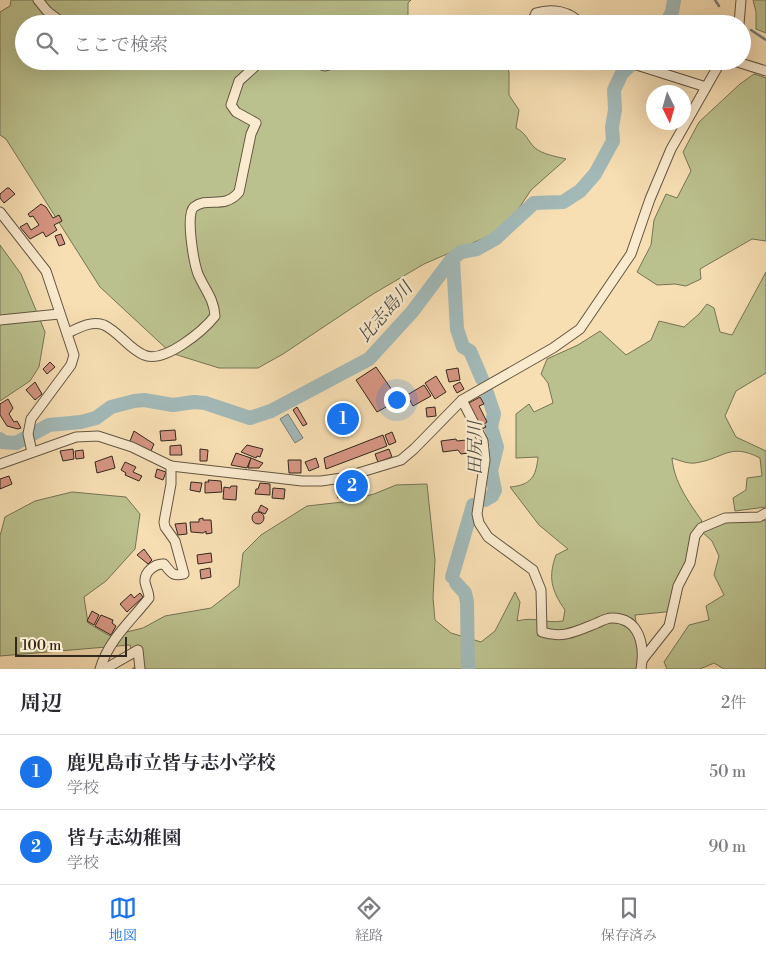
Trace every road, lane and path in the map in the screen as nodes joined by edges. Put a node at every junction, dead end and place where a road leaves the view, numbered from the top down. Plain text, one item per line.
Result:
1 (38, 0) edge
2 (741, 0) edge
3 (52, 15) edge
4 (535, 15) edge
5 (570, 15) edge
6 (740, 15) edge
7 (751, 66) edge
8 (251, 70) edge
9 (649, 70) edge
10 (716, 70) edge
11 (766, 71) edge
12 (706, 87) junction
13 (0, 212) edge
14 (59, 314) junction
15 (0, 320) edge
16 (68, 333) junction
17 (462, 400) junction
18 (31, 449) junction
19 (0, 464) edge
20 (171, 466) junction
21 (766, 512) edge
22 (643, 659) junction
23 (100, 669) edge
24 (105, 669) edge
25 (140, 669) edge
26 (641, 669) edge

1 - 3 street
2 - 6 street
4 - 5 street
7 - 11 street
8 - 16 street
9 - 12 street
10 - 12 street
12 - 17 street
13 - 14 street
14 - 15 street
14 - 16 street
16 - 18 street
17 - 20 street
17 - 22 street
18 - 19 street
18 - 20 street
20 - 23 street
21 - 22 street
22 - 26 street
24 - 25 street

